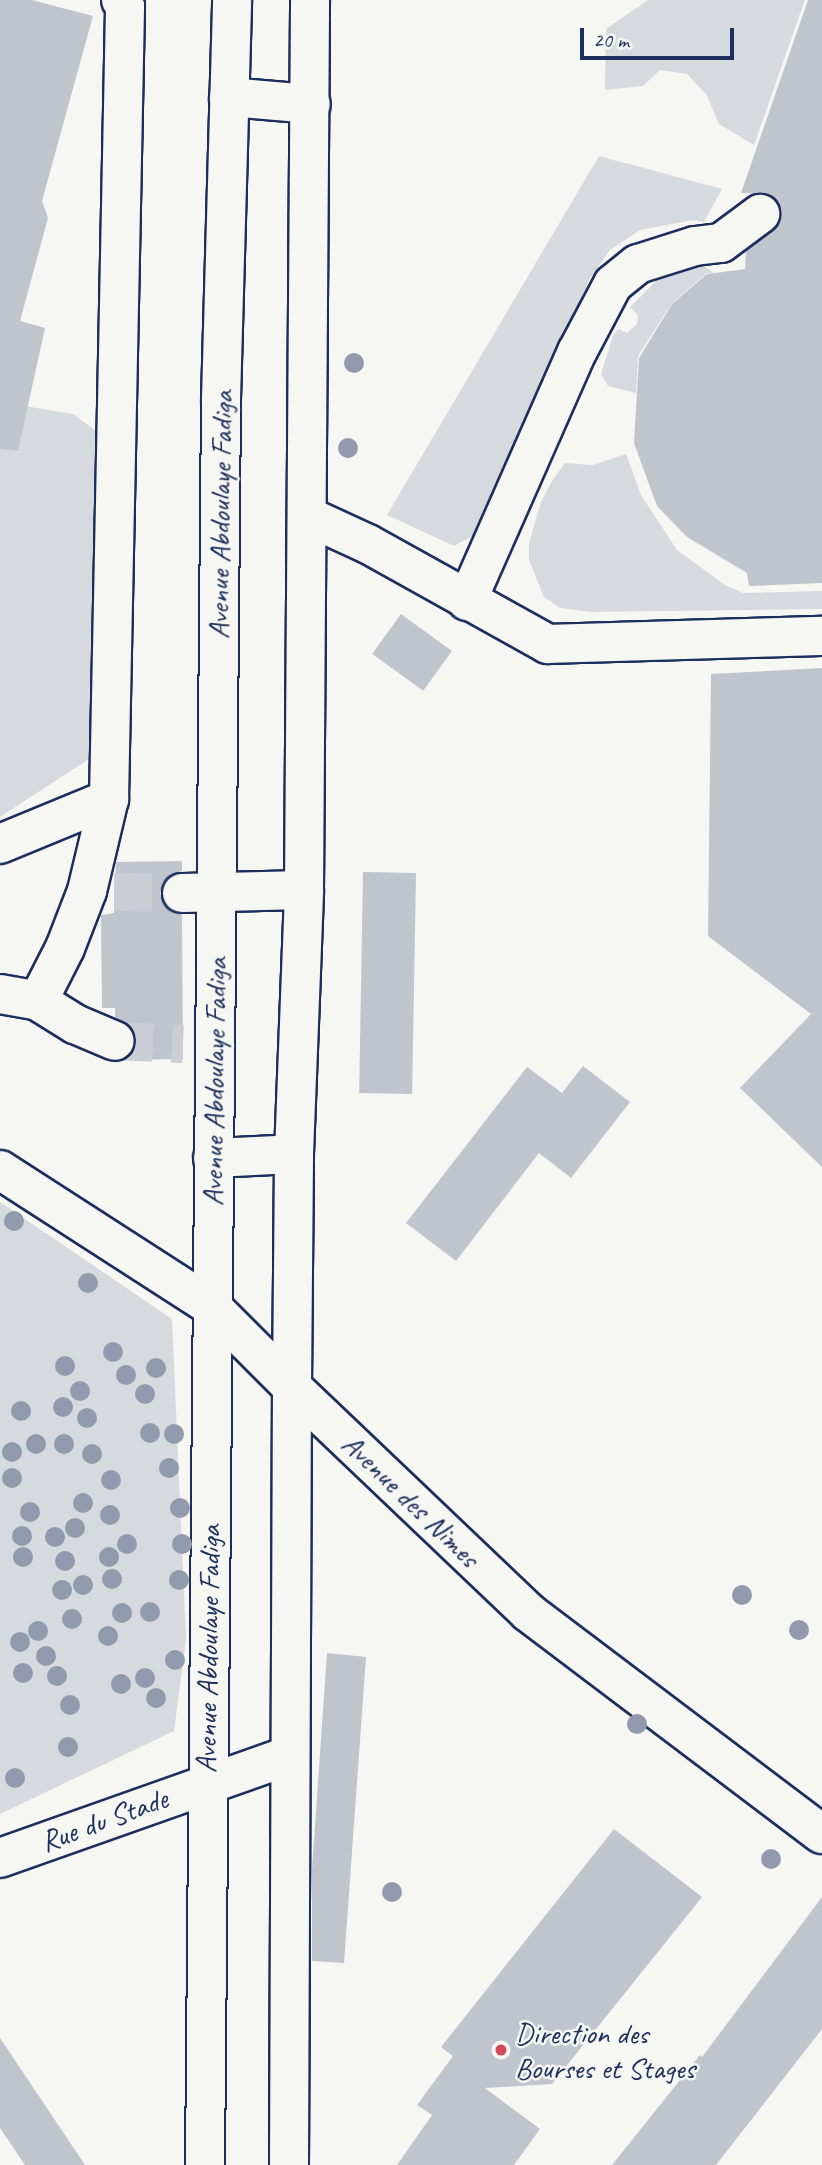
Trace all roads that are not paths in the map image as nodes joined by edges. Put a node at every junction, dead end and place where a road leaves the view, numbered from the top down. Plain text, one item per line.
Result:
1 (121, 0) edge
2 (232, 0) edge
3 (310, 0) edge
4 (229, 97) junction
5 (311, 104) junction
6 (760, 214) dead end
7 (307, 516) junction
8 (467, 601) junction
9 (822, 636) edge
10 (109, 799) junction
11 (0, 844) edge
12 (304, 890) junction
13 (199, 894) junction
14 (0, 994) edge
15 (38, 1001) junction
16 (115, 1041) tunnel mouth
17 (295, 1154) junction
18 (213, 1158) junction
19 (0, 1170) edge
20 (211, 1306) junction
21 (292, 1387) junction
22 (288, 1756) junction
23 (206, 1783) junction
24 (822, 1835) edge
25 (0, 1858) edge
26 (205, 2165) edge
27 (289, 2165) edge

1 - 10 street
2 - 4 street, Avenue Abdoulaye Fadiga
3 - 5 street
4 - 5 street
4 - 13 street, Avenue Abdoulaye Fadiga
5 - 7 street
6 - 8 street
7 - 8 street
7 - 12 street
8 - 9 street
10 - 11 street
10 - 15 street
12 - 13 street
12 - 17 street
13 - 18 street, Avenue Abdoulaye Fadiga
14 - 15 street
15 - 16 street
17 - 18 street
17 - 21 street
18 - 20 street, Avenue Abdoulaye Fadiga
19 - 20 street, Avenue des Nimes
20 - 21 street, Avenue des Nimes
20 - 23 street, Avenue Abdoulaye Fadiga
21 - 22 street
21 - 24 street, Avenue des Nimes
22 - 23 street, Rue du Stade
22 - 27 street
23 - 25 street, Rue du Stade
23 - 26 street, Avenue Abdoulaye Fadiga

